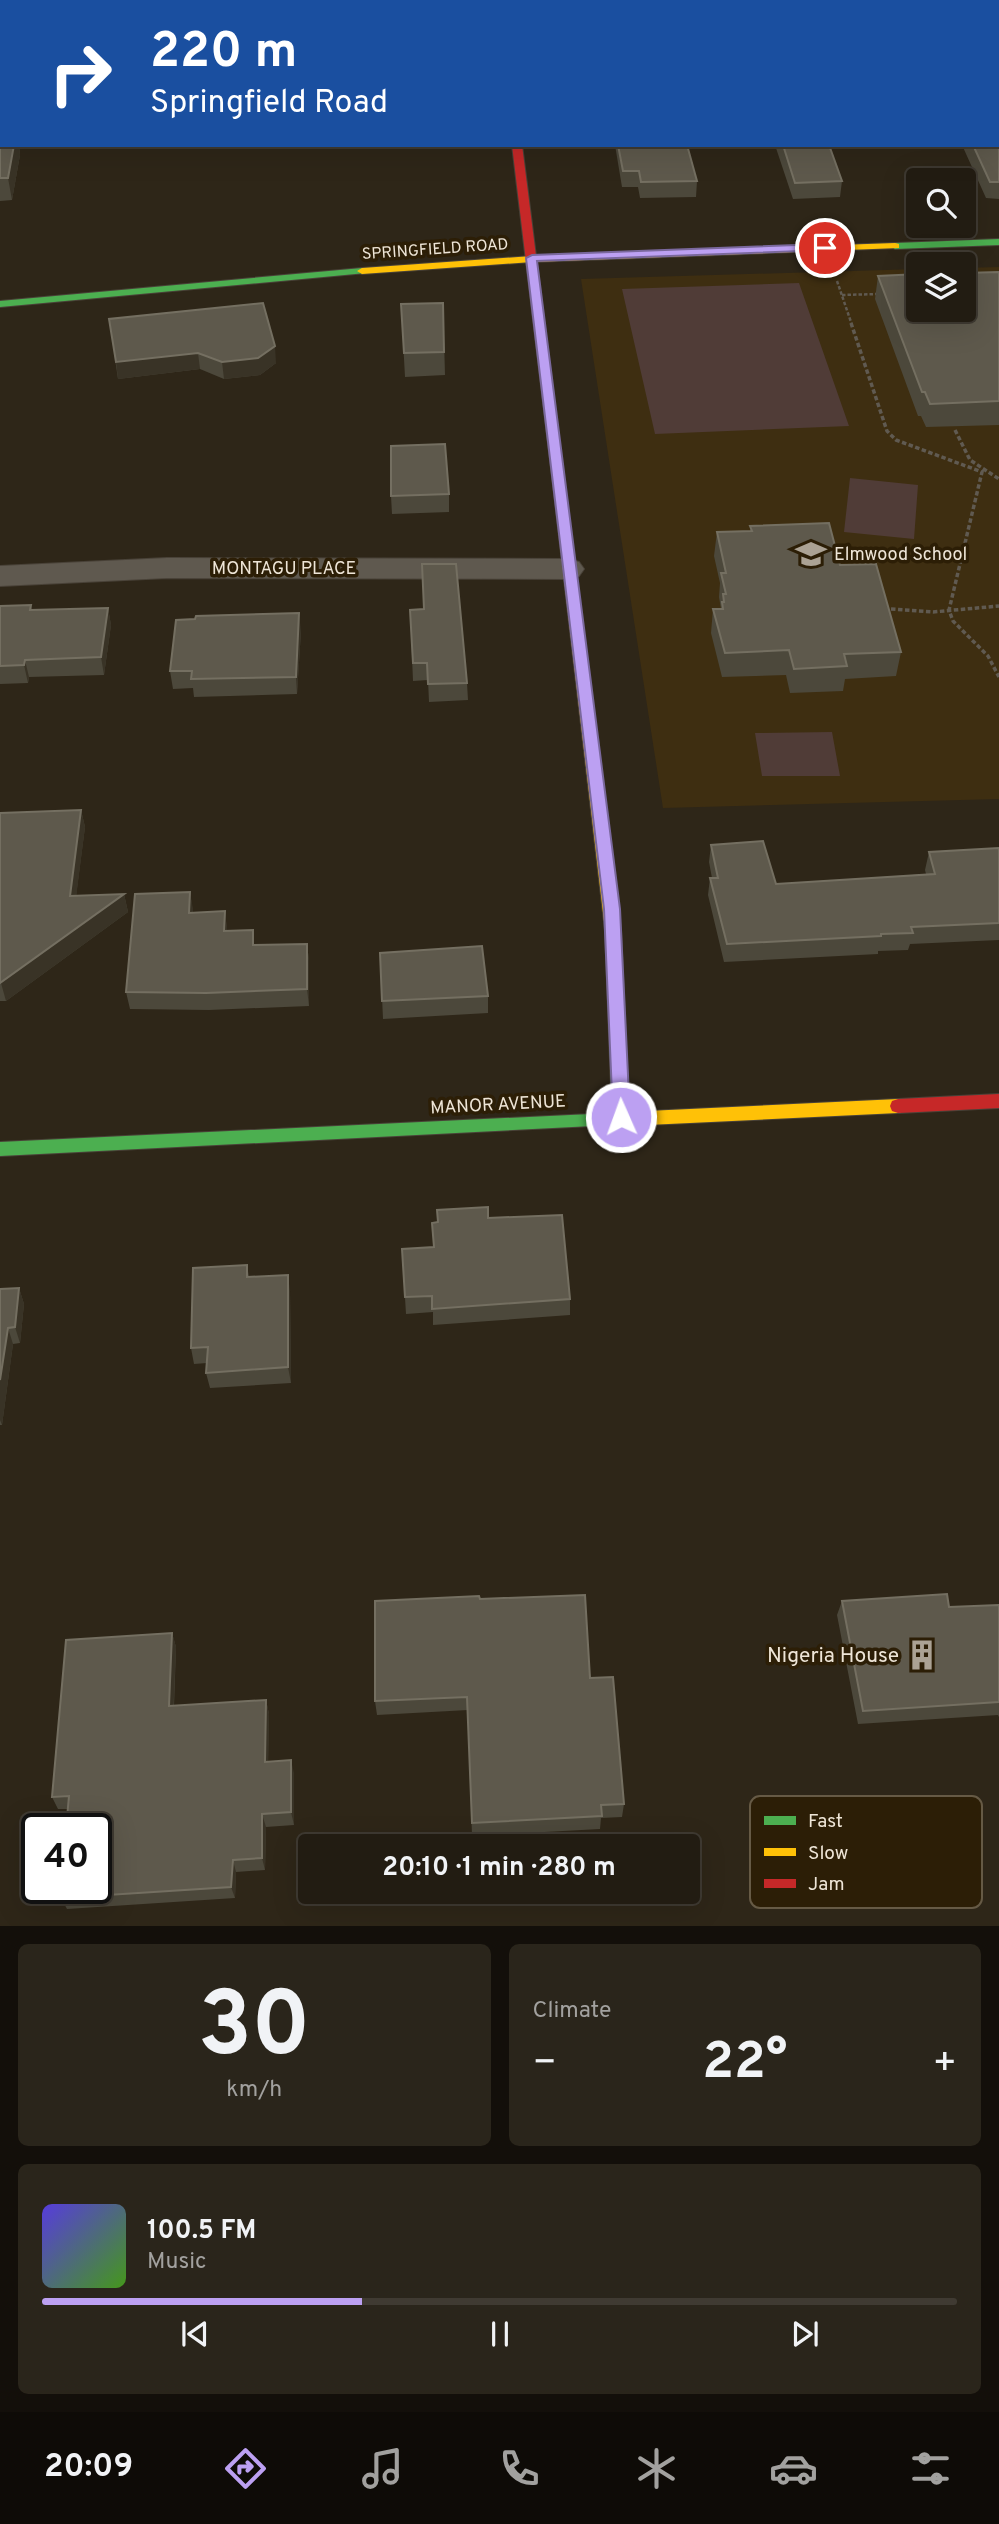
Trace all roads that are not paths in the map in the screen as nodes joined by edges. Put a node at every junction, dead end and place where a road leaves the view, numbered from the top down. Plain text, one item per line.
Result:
1 (517, 147) edge
2 (999, 242) edge
3 (532, 258) junction
4 (0, 304) edge
5 (568, 569) junction
6 (0, 576) edge
7 (999, 1101) edge
8 (621, 1117) junction
9 (0, 1149) edge

1 - 3 street
2 - 3 street, SPRINGFIELD ROAD
3 - 4 street, SPRINGFIELD ROAD
3 - 5 street
5 - 6 street, MONTAGU PLACE
5 - 8 street
7 - 8 street, MANOR AVENUE
8 - 9 street, MANOR AVENUE

